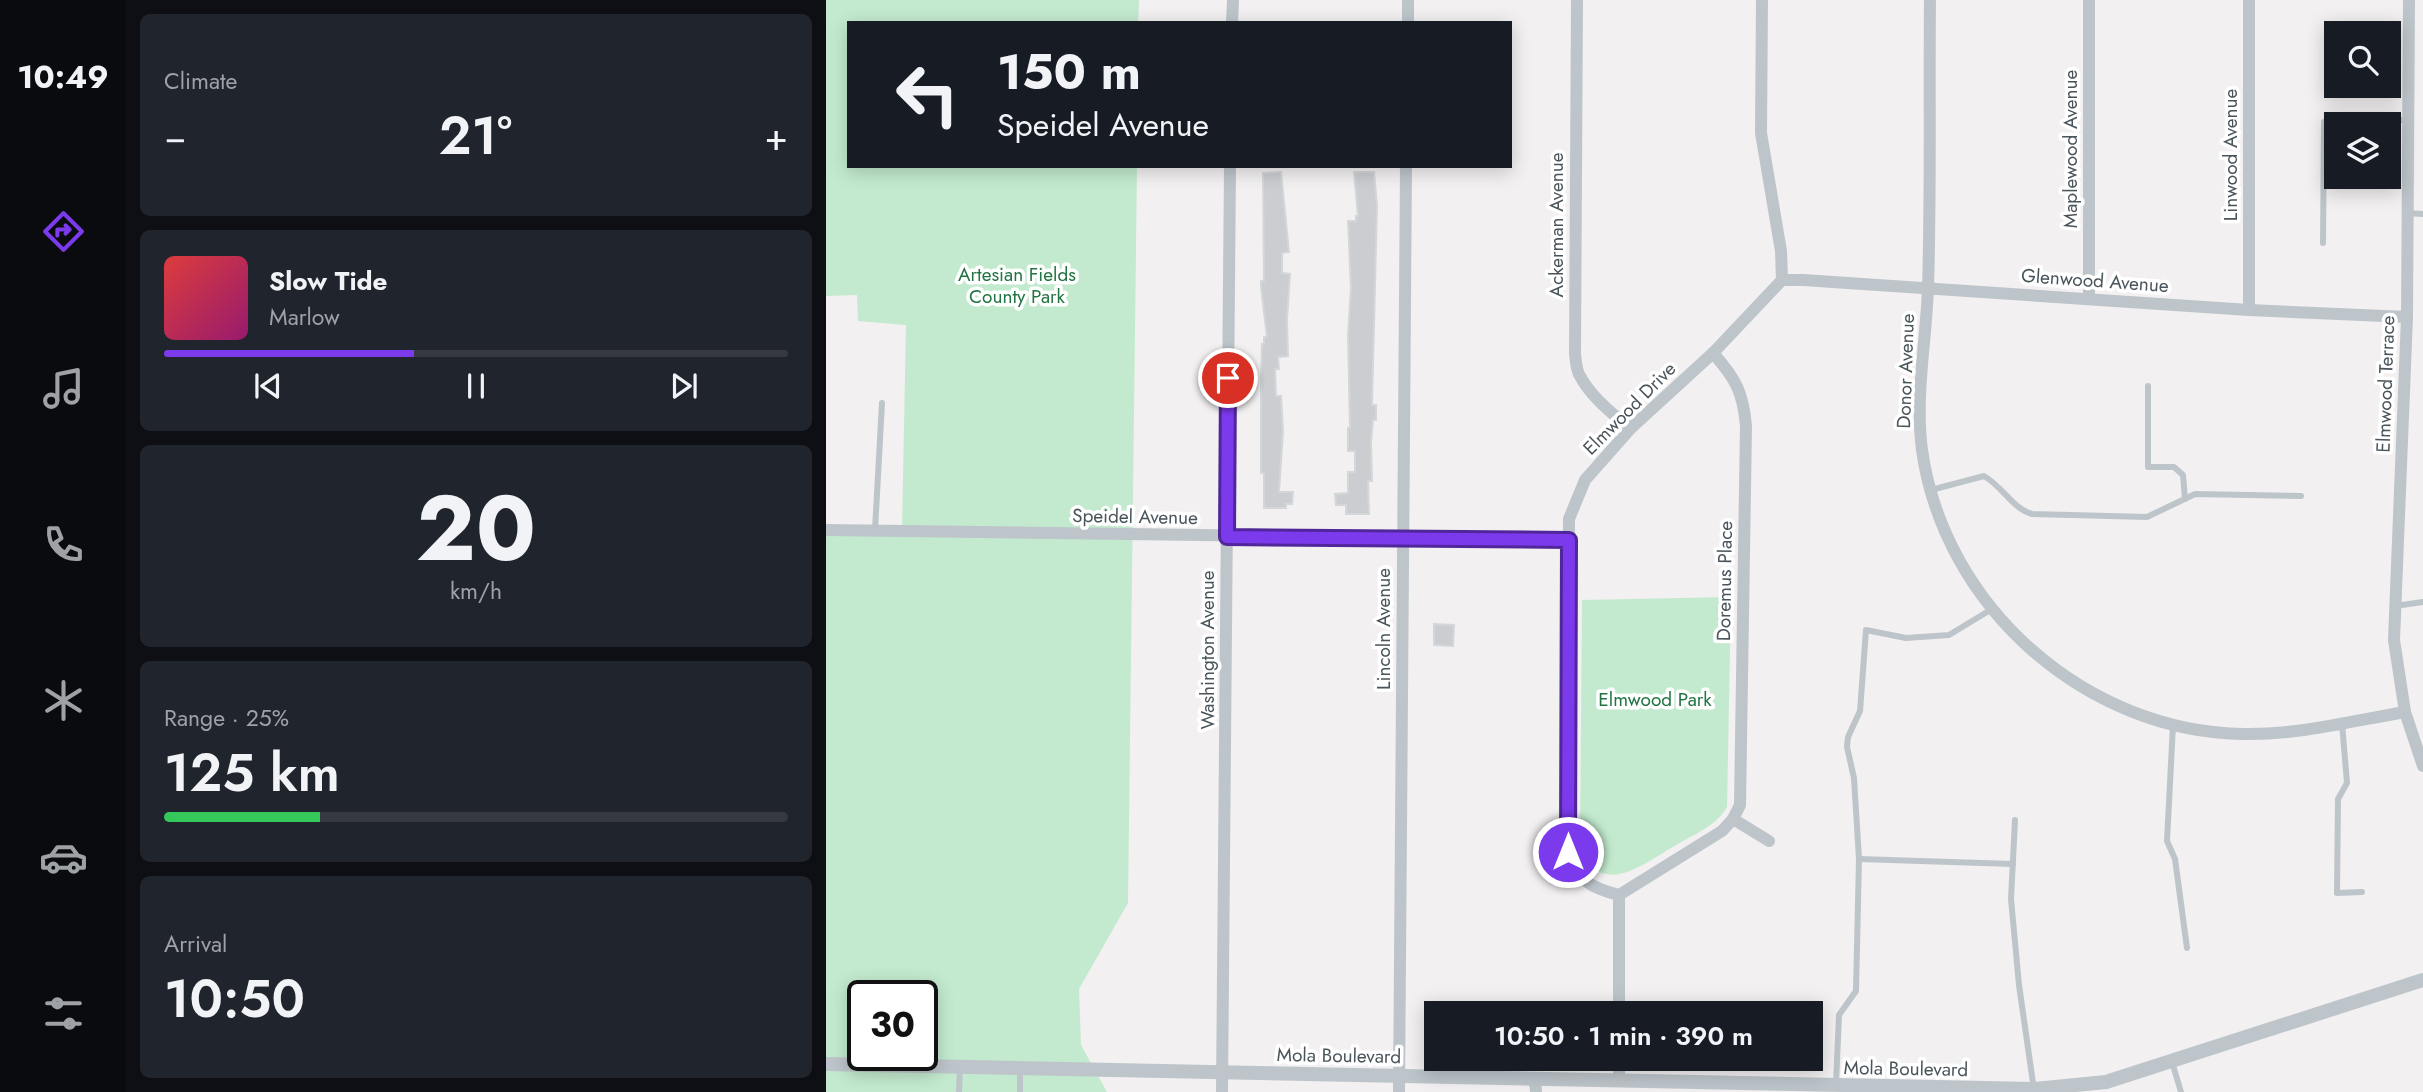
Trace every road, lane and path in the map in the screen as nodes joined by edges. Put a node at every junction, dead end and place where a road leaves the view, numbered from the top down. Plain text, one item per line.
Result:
1 (1233, 0) edge
2 (1408, 0) edge
3 (1577, 0) edge
4 (1762, 0) edge
5 (1930, 0) edge
6 (2089, 0) edge
7 (2249, 0) edge
8 (2409, 0) edge
9 (1232, 21) edge
10 (1408, 21) edge
11 (2408, 120) junction
12 (1230, 168) edge
13 (1406, 168) edge
14 (2407, 214) junction
15 (2423, 214) edge
16 (2323, 243) dead end
17 (1782, 280) junction
18 (1928, 289) junction
19 (2089, 298) junction
20 (2249, 310) junction
21 (2407, 317) junction
22 (1713, 354) junction
23 (2148, 386) dead end
24 (882, 403) dead end
25 (1630, 428) junction
26 (1931, 489) junction
27 (2301, 496) dead end
28 (2185, 499) junction
29 (826, 530) edge
30 (875, 532) junction
31 (1227, 537) junction
32 (1403, 538) junction
33 (1569, 540) junction
34 (2423, 602) edge
35 (2395, 607) junction
36 (1992, 609) junction
37 (2405, 712) junction
38 (2342, 723) junction
39 (2173, 725) junction
40 (2423, 765) edge
41 (1733, 819) junction
42 (2015, 820) dead end
43 (1769, 841) dead end
44 (1858, 859) junction
45 (2013, 864) junction
46 (2361, 892) dead end
47 (1619, 895) junction
48 (2187, 948) dead end
49 (2423, 980) edge
50 (1619, 1001) edge
51 (2172, 1060) junction
52 (826, 1064) edge
53 (960, 1067) junction
54 (1020, 1068) junction
55 (1619, 1071) edge
56 (1222, 1072) junction
57 (1399, 1075) junction
58 (1619, 1079) junction
59 (1535, 1086) edge
60 (2106, 1087) edge
61 (1838, 1088) edge
62 (2034, 1091) edge
63 (959, 1092) edge
64 (1020, 1092) edge
65 (1222, 1092) edge
66 (1399, 1092) edge
67 (2181, 1092) edge

1 - 9 street
2 - 10 street
3 - 25 street, Ackerman Avenue
4 - 17 street
5 - 18 street, Donor Avenue
6 - 19 street, Maplewood Avenue
7 - 20 street, Linwood Avenue
8 - 11 street, Elmwood Terrace
11 - 14 street, Elmwood Terrace
11 - 16 lane
12 - 31 street, Washington Avenue
13 - 32 street, Lincoln Avenue
14 - 15 lane
14 - 21 street, Elmwood Terrace
17 - 18 street, Glenwood Avenue
17 - 22 street, Elmwood Drive
18 - 19 street, Glenwood Avenue
18 - 26 street, Donor Avenue
19 - 20 street, Glenwood Avenue
20 - 21 street, Glenwood Avenue
21 - 35 street, Elmwood Terrace
22 - 25 street, Elmwood Drive
22 - 41 street, Doremus Place
23 - 28 lane
24 - 30 lane
25 - 33 street, Elmwood Drive
26 - 28 lane
26 - 36 street, Donor Avenue
27 - 28 lane
29 - 30 street, Speidel Avenue
30 - 31 street, Speidel Avenue
31 - 32 street, Speidel Avenue
31 - 56 street, Washington Avenue
32 - 33 street, Speidel Avenue
32 - 57 street, Lincoln Avenue
33 - 47 street, Elmwood Drive
34 - 35 lane
35 - 37 street, Elmwood Terrace
36 - 39 street, Donor Avenue
36 - 44 lane
37 - 38 street, Donor Avenue
37 - 40 street, Elmwood Terrace
38 - 39 street, Donor Avenue
38 - 46 lane
39 - 48 lane
41 - 43 street
41 - 47 street
42 - 45 lane
44 - 45 lane
44 - 61 lane
45 - 62 lane
47 - 50 street
49 - 51 street, Mola Boulevard
51 - 60 street, Mola Boulevard
51 - 67 lane
52 - 53 street, Mola Boulevard
53 - 54 street, Mola Boulevard
53 - 63 lane
54 - 56 street, Mola Boulevard
54 - 64 lane
55 - 58 street
56 - 57 street, Mola Boulevard
56 - 65 street, Washington Avenue
57 - 59 street, Mola Boulevard
57 - 66 street, Lincoln Avenue
58 - 59 street, Mola Boulevard
58 - 61 street, Mola Boulevard
60 - 62 street, Mola Boulevard
61 - 62 street, Mola Boulevard

